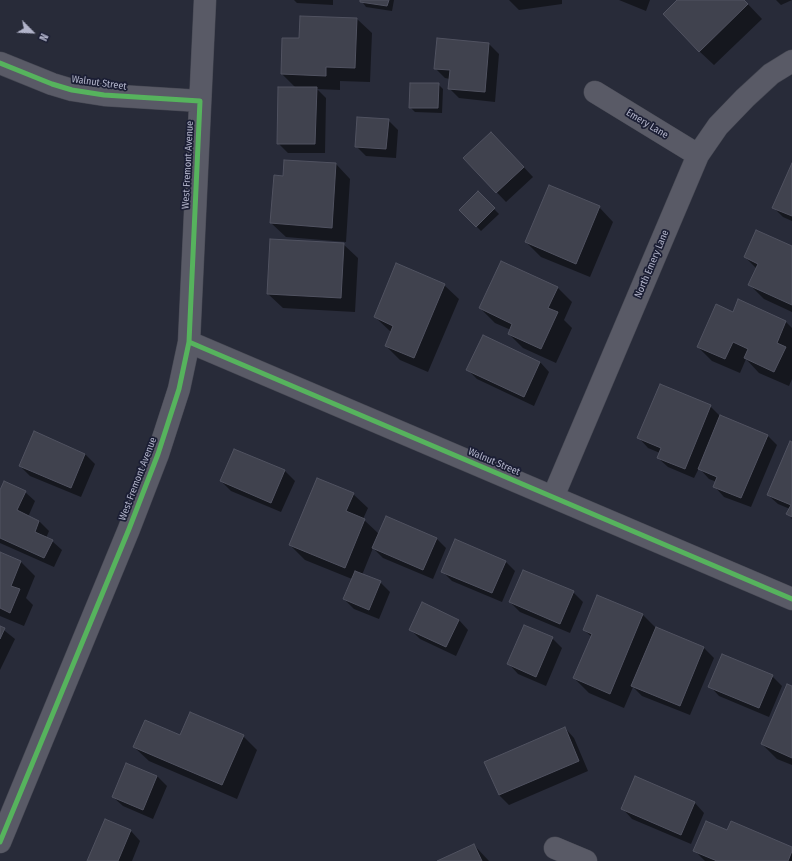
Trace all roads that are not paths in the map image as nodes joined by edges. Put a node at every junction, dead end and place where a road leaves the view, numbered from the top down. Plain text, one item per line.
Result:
1 (204, 0) edge
2 (792, 61) edge
3 (0, 63) edge
4 (595, 92) dead end
5 (200, 101) junction
6 (698, 155) junction
7 (189, 342) junction
8 (553, 497) junction
9 (792, 599) edge
10 (0, 842) edge
11 (554, 848) dead end
12 (586, 861) edge

1 - 5 street, West Fremont Avenue
2 - 6 street, North Emery Lane
3 - 5 street, Walnut Street
4 - 6 street, Emery Lane
5 - 7 street, West Fremont Avenue
6 - 8 street, North Emery Lane
7 - 8 street, Walnut Street
7 - 10 street, West Fremont Avenue
8 - 9 street, Walnut Street
11 - 12 street

